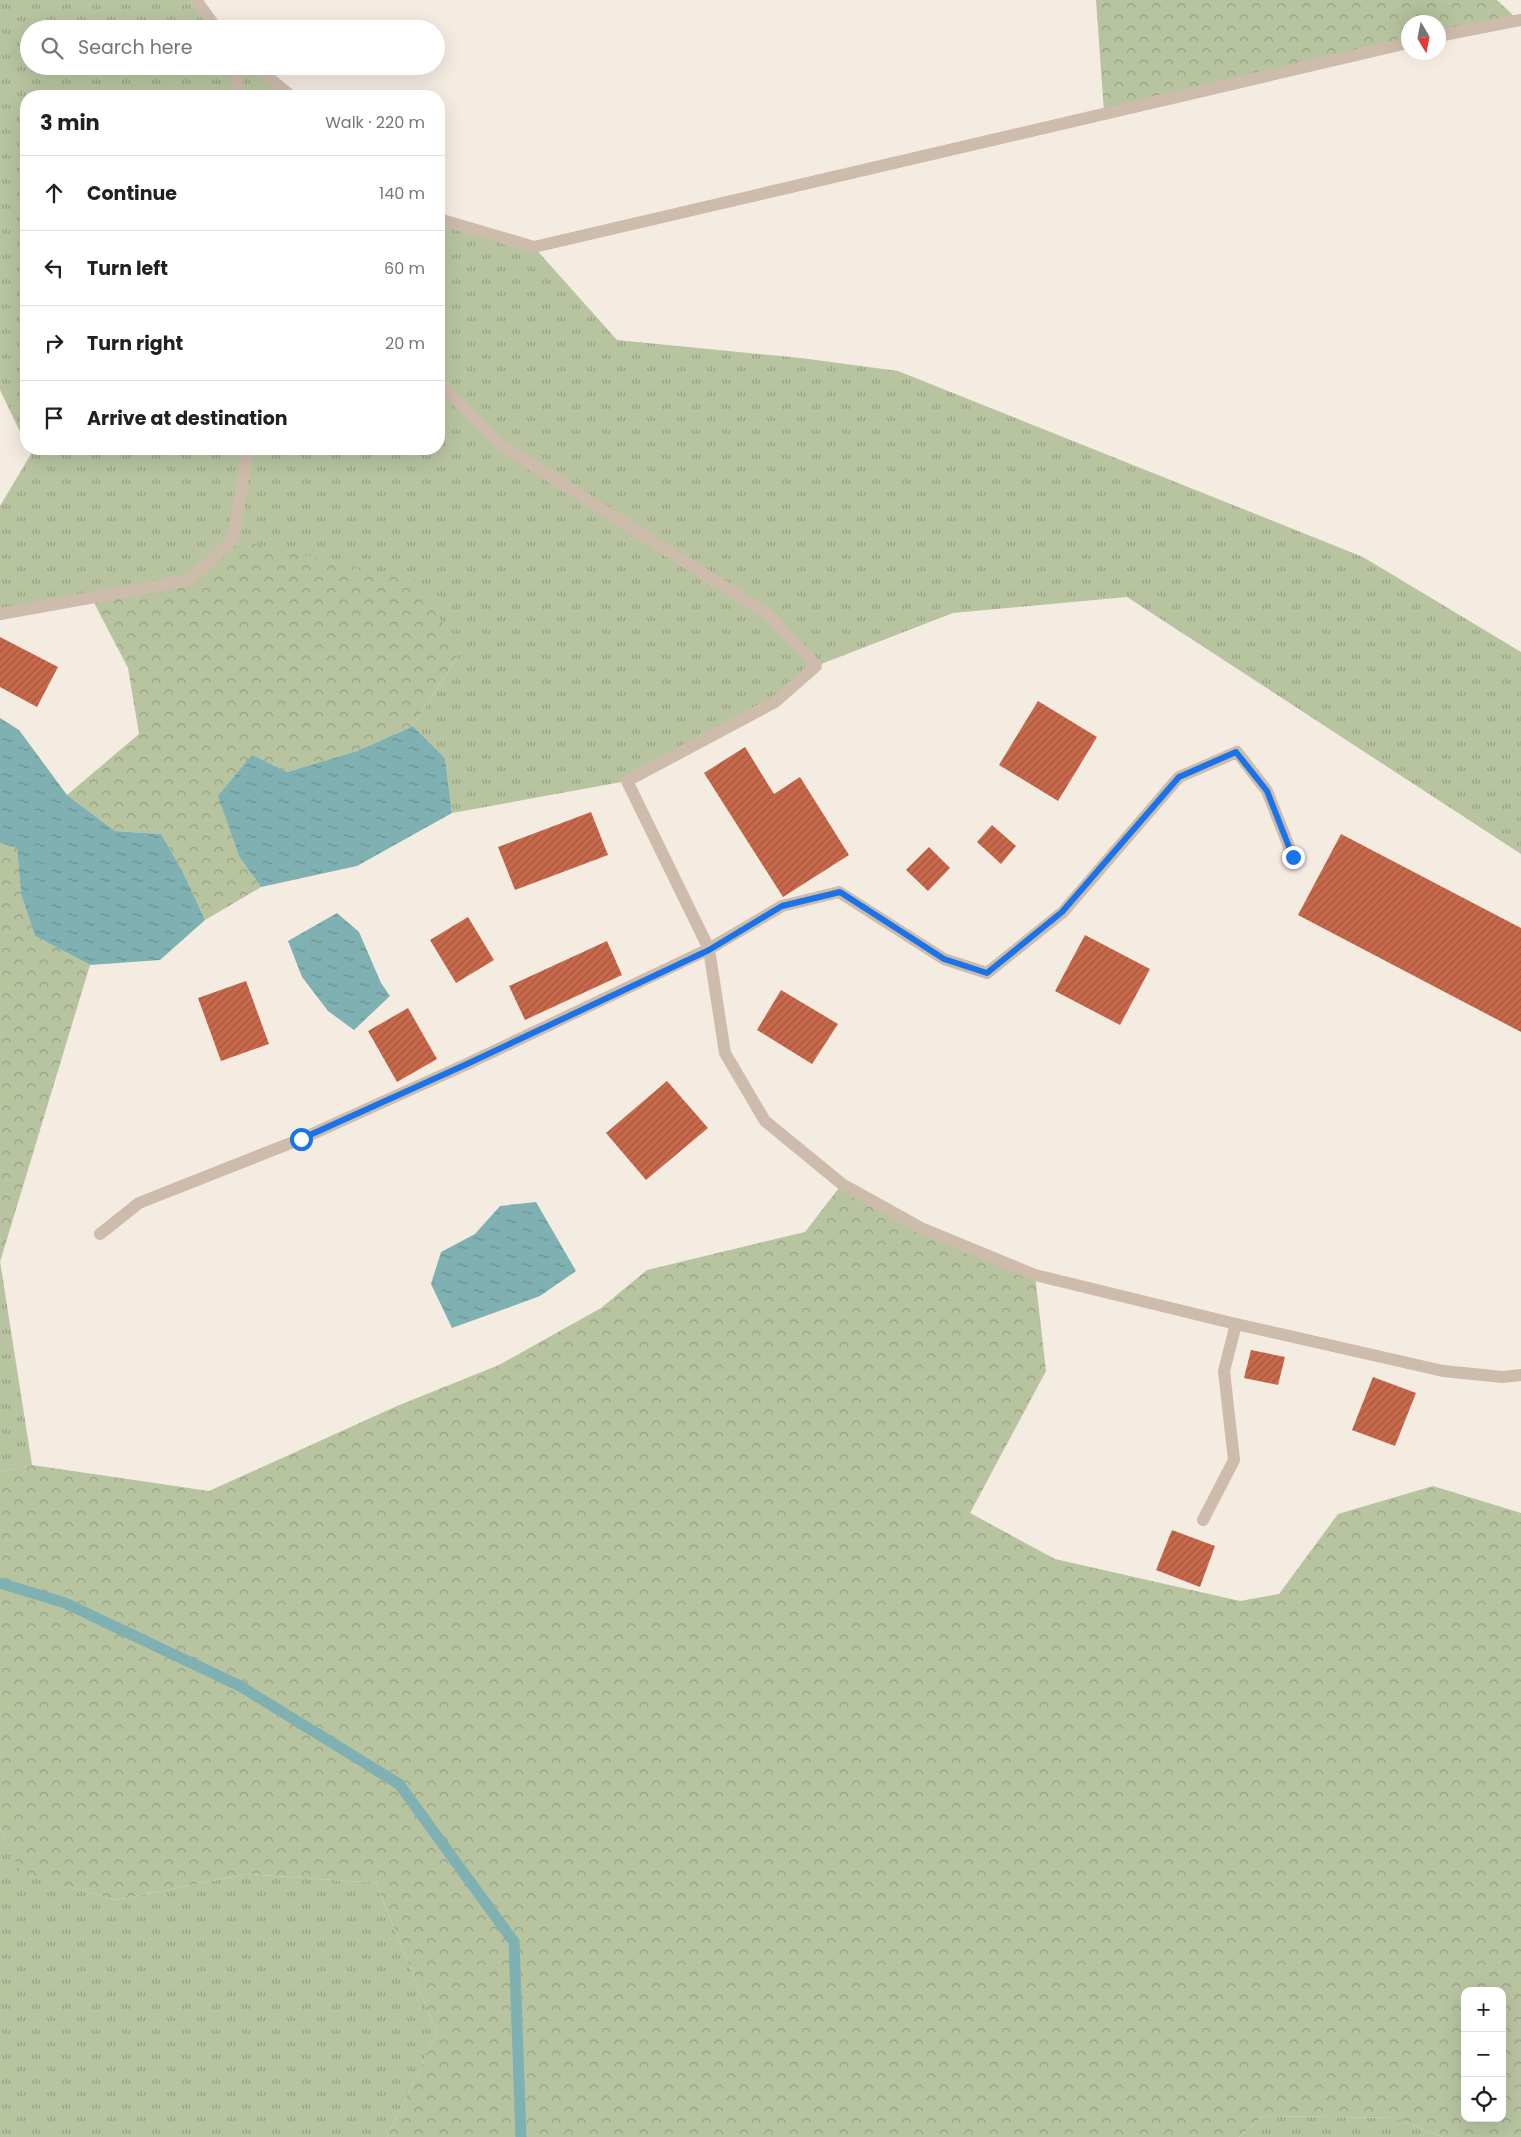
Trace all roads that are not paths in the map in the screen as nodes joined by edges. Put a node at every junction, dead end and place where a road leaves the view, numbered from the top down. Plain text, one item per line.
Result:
1 (196, 0) edge
2 (211, 20) edge
3 (1521, 20) edge
4 (1446, 34) edge
5 (1401, 44) edge
6 (236, 75) edge
7 (266, 75) edge
8 (239, 90) edge
9 (284, 90) edge
10 (445, 221) edge
11 (445, 388) edge
12 (247, 455) edge
13 (0, 614) edge
14 (1293, 857) dead end
15 (709, 950) junction
16 (100, 1234) dead end
17 (1236, 1324) junction
18 (1521, 1375) edge
19 (1203, 1520) dead end

1 - 2 street
3 - 4 street
5 - 10 street
6 - 8 street
7 - 9 street
11 - 15 street
12 - 13 street
14 - 15 street
15 - 16 street
15 - 17 street
17 - 18 street
17 - 19 street

